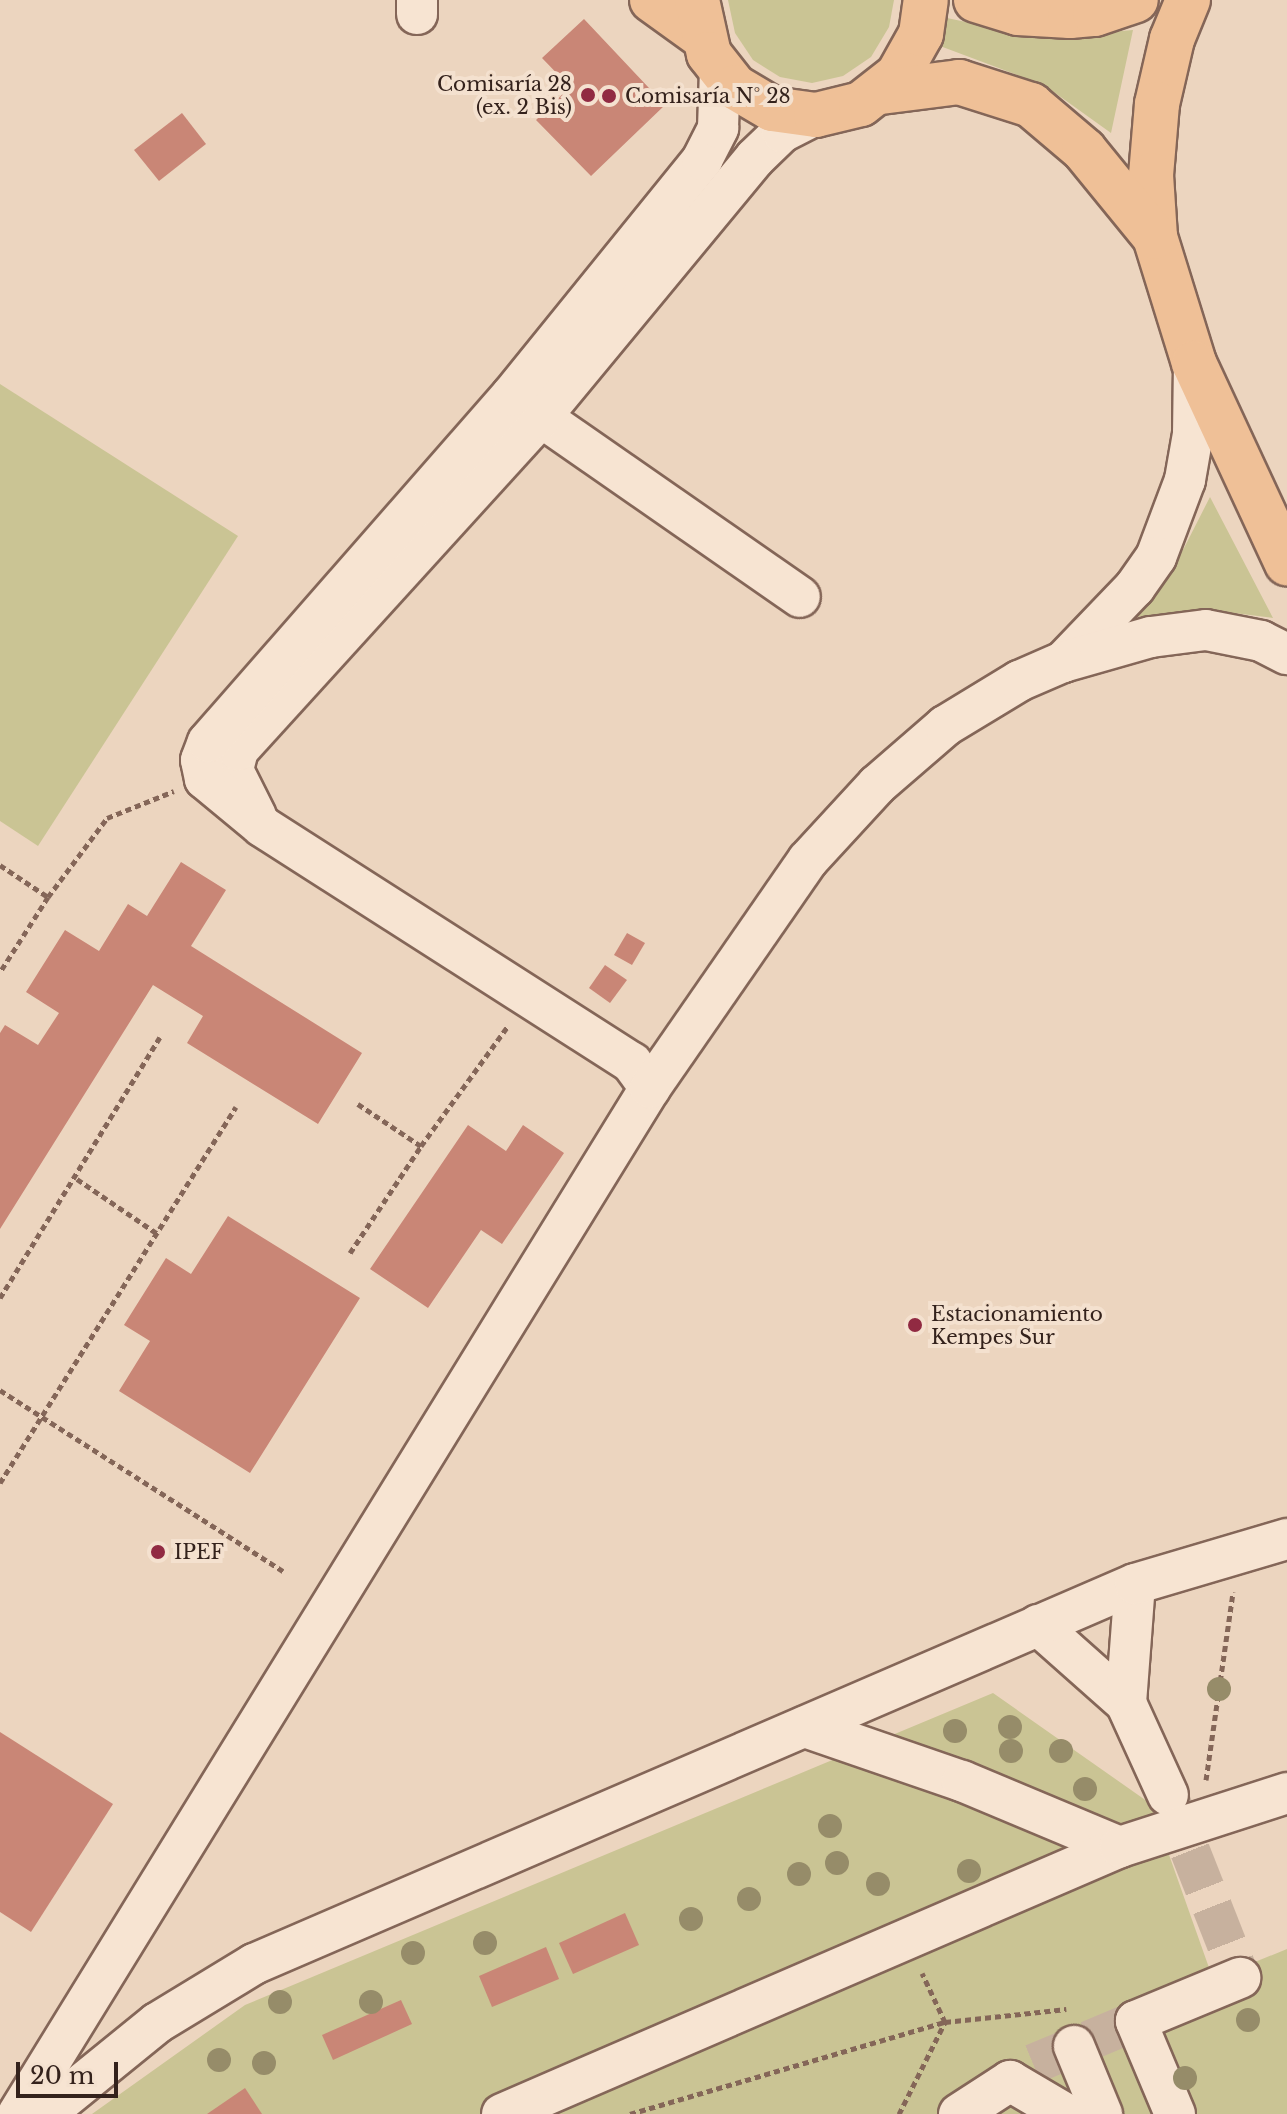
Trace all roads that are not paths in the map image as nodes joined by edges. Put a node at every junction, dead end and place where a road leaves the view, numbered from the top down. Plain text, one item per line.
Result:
1 (652, 0) edge
2 (926, 0) edge
3 (976, 0) edge
4 (1136, 0) edge
5 (1188, 0) edge
6 (707, 36) edge
7 (881, 92) junction
8 (816, 115) junction
9 (1155, 237) junction
10 (1194, 363) junction
11 (526, 407) junction
12 (1287, 563) edge
13 (800, 597) dead end
14 (1287, 654) edge
15 (1063, 662) junction
16 (262, 826) junction
17 (650, 1088) junction
18 (1287, 1539) edge
19 (1135, 1584) junction
20 (1038, 1625) junction
21 (1126, 1703) junction
22 (805, 1727) junction
23 (1287, 1793) edge
24 (1168, 1795) tunnel mouth
25 (1120, 1847) junction
26 (1240, 1978) dead end
27 (1075, 2030) road end
28 (18, 2114) edge
29 (45, 2114) edge
30 (502, 2114) edge
31 (959, 2114) edge
32 (1066, 2114) edge
33 (1102, 2114) edge
34 (1175, 2114) edge

1 - 6 main road
2 - 7 main road
3 - 4 main road
5 - 9 main road
6 - 8 main road
6 - 11 lane
7 - 8 main road
7 - 9 main road
8 - 11 lane
9 - 10 main road
10 - 12 main road
10 - 15 lane
11 - 13 lane
11 - 16 lane
11 - 16 lane
14 - 15 lane
15 - 17 lane
16 - 17 lane
17 - 28 lane
18 - 19 lane
19 - 20 lane
19 - 21 lane
20 - 21 lane
20 - 22 lane
21 - 24 lane
22 - 25 lane
22 - 29 lane
23 - 25 lane
25 - 30 lane
26 - 34 lane
27 - 33 lane
31 - 32 lane

